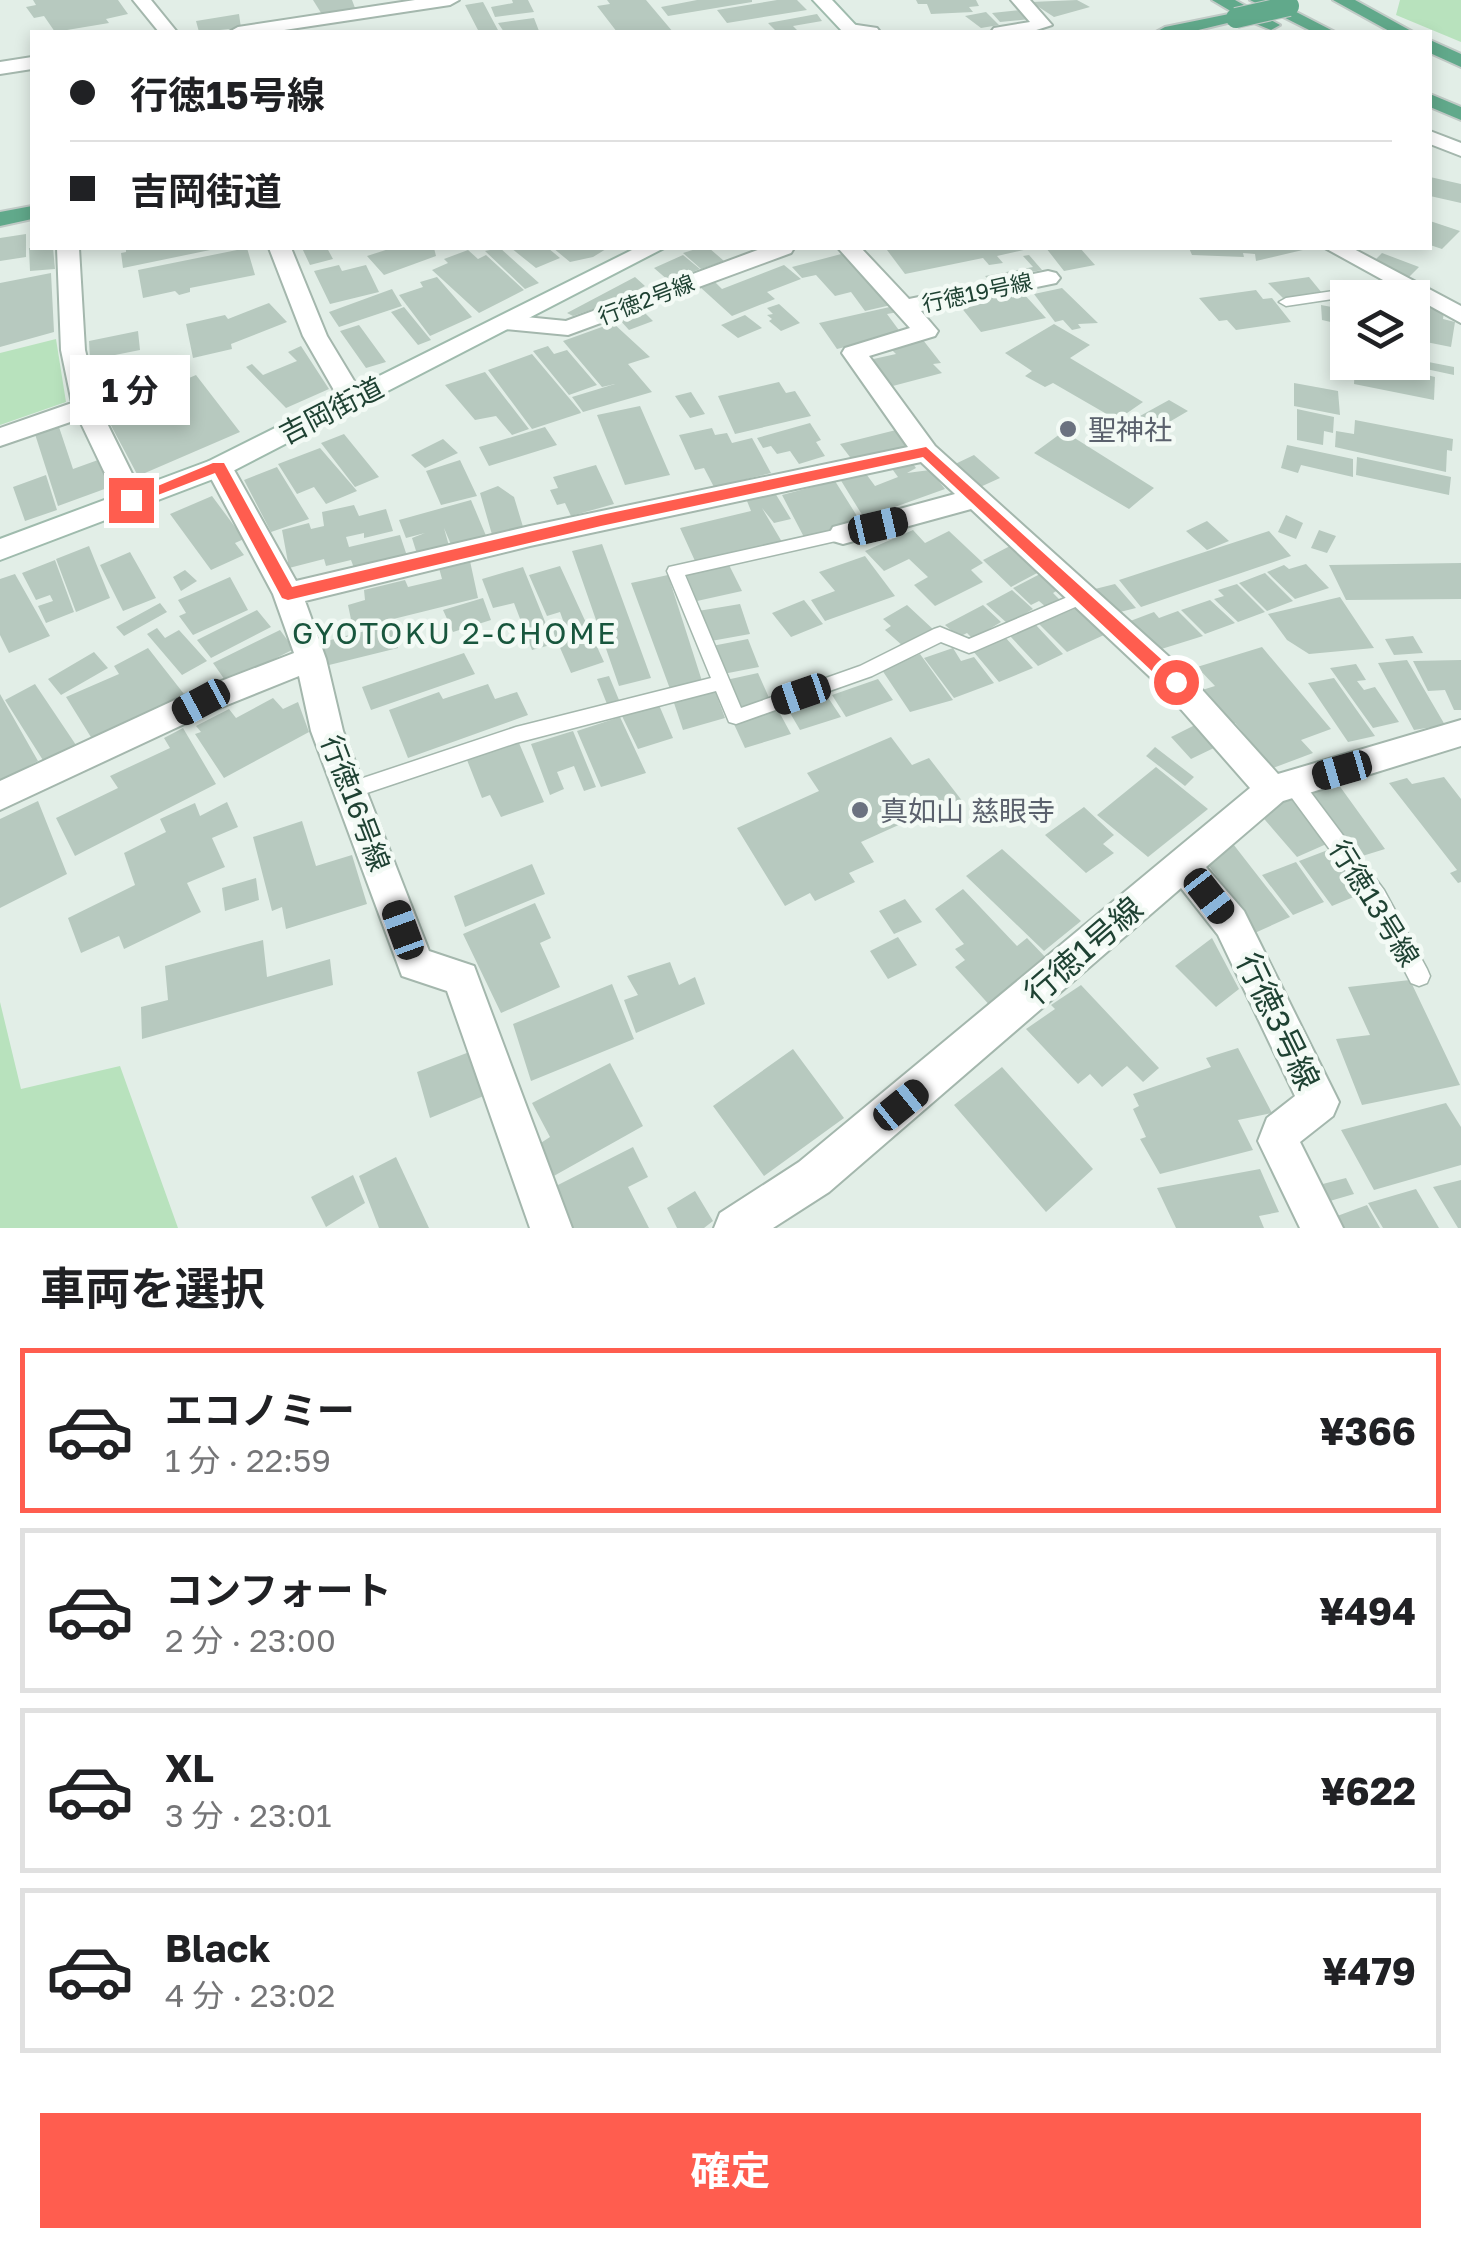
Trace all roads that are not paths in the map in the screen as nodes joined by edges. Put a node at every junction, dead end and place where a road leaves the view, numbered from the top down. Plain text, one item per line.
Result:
1 (142, 0) edge
2 (450, 0) edge
3 (822, 0) edge
4 (1020, 0) edge
5 (1221, 0) edge
6 (1258, 0) edge
7 (1313, 0) edge
8 (1342, 0) edge
9 (1233, 24) edge
10 (166, 30) edge
11 (251, 30) edge
12 (850, 30) edge
13 (1013, 30) edge
14 (1182, 30) edge
15 (1283, 30) edge
16 (1322, 30) edge
17 (1400, 30) edge
18 (1432, 47) edge
19 (1461, 61) edge
20 (30, 63) edge
21 (0, 68) edge
22 (1432, 82) edge
23 (1461, 95) edge
24 (1432, 101) edge
25 (1461, 114) edge
26 (1432, 121) edge
27 (1461, 134) edge
28 (1432, 137) edge
29 (1461, 150) edge
30 (30, 212) edge
31 (0, 218) edge
32 (68, 250) edge
33 (281, 250) edge
34 (648, 250) edge
35 (778, 250) edge
36 (852, 250) edge
37 (1340, 250) edge
38 (1048, 278) dead end
39 (1392, 280) edge
40 (1330, 295) edge
41 (1430, 300) edge
42 (1286, 302) dead end
43 (905, 307) junction
44 (1461, 316) edge
45 (505, 322) junction
46 (352, 399) junction
47 (86, 407) junction
48 (0, 437) edge
49 (926, 452) junction
50 (218, 466) junction
51 (973, 498) junction
52 (131, 500) junction
53 (843, 534) joint
54 (0, 550) edge
55 (288, 594) junction
56 (1084, 597) junction
57 (311, 658) junction
58 (721, 683) junction
59 (1461, 734) edge
60 (1282, 787) junction
61 (352, 790) junction
62 (0, 796) edge
63 (1183, 864) junction
64 (1419, 976) dead end
65 (551, 1228) edge
66 (735, 1228) edge
67 (1322, 1228) edge

1 - 10 street
2 - 11 street
3 - 12 street
4 - 13 street
5 - 15 main road
6 - 16 main road
7 - 9 main road, bridge
8 - 17 main road
9 - 14 main road
18 - 19 main road
20 - 21 street
22 - 23 main road
24 - 25 main road
26 - 27 main road
28 - 29 street
30 - 31 main road
32 - 47 street
33 - 46 street
34 - 45 street, 吉岡街道
35 - 45 street, 行徳2号線
36 - 43 street
37 - 39 street
38 - 43 street, 行徳19号線
40 - 42 lane
41 - 44 street
43 - 49 street
45 - 46 street, 吉岡街道
46 - 50 street, 吉岡街道
47 - 48 street
47 - 52 street
49 - 51 street
49 - 55 street
50 - 52 street, 吉岡街道
50 - 55 street, 行徳16号線
51 - 53 street
51 - 56 street
52 - 54 street, 吉岡街道
53 - 58 lane
55 - 57 street, 行徳16号線
56 - 58 lane
56 - 60 street
57 - 61 street, 行徳16号線
57 - 62 street
58 - 61 lane
59 - 60 street, 行徳1号線
60 - 63 street, 行徳1号線
60 - 64 lane, 行徳13号線
61 - 65 street, 行徳16号線
63 - 66 street, 行徳1号線
63 - 67 street, 行徳3号線

